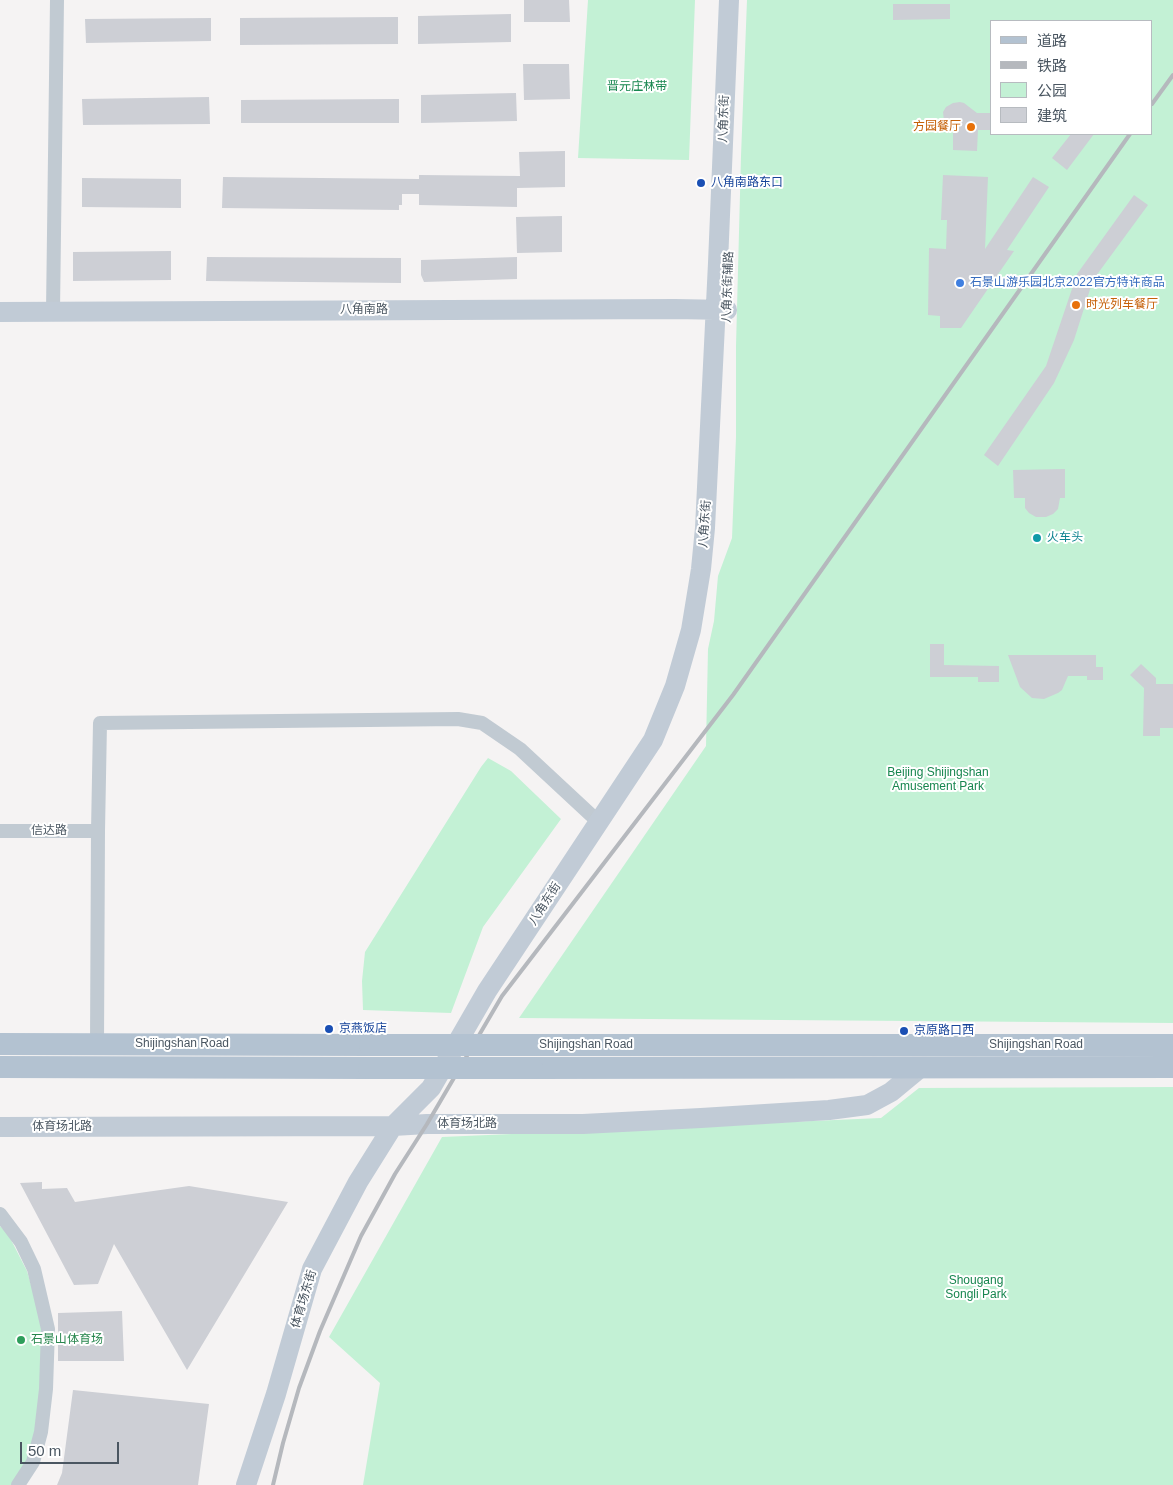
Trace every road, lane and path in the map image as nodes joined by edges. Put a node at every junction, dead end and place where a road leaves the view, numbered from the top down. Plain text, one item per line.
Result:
1 (56, 0) edge
2 (717, 0) edge
3 (729, 0) edge
4 (740, 0) edge
5 (716, 310) junction
6 (53, 311) junction
7 (0, 312) edge
8 (591, 815) junction
9 (0, 831) edge
10 (98, 831) junction
11 (487, 991) junction
12 (0, 1044) edge
13 (97, 1044) junction
14 (1173, 1045) edge
15 (0, 1067) edge
16 (920, 1068) junction
17 (1173, 1068) edge
18 (393, 1126) junction
19 (0, 1127) edge
20 (0, 1214) edge
21 (18, 1485) edge
22 (246, 1485) edge

1 - 6 street
2 - 5 street, 八角东街
3 - 5 street, 八角东街
4 - 5 street, 八角东街辅路
5 - 6 street, 八角南路
5 - 8 street, 八角东街
5 - 11 street, 八角东街
6 - 7 street, 八角南路
8 - 10 street
8 - 11 street, 八角东街
9 - 10 street, 信达路
10 - 13 street
11 - 18 street, 八角东街
12 - 13 main road, Shijingshan Road
13 - 14 main road, Shijingshan Road, bridge
15 - 16 main road, Shijingshan Road, bridge
16 - 17 main road, Shijingshan Road
16 - 18 street, 体育场北路
18 - 19 street, 体育场北路
18 - 22 street, 体育场东街
20 - 21 street

